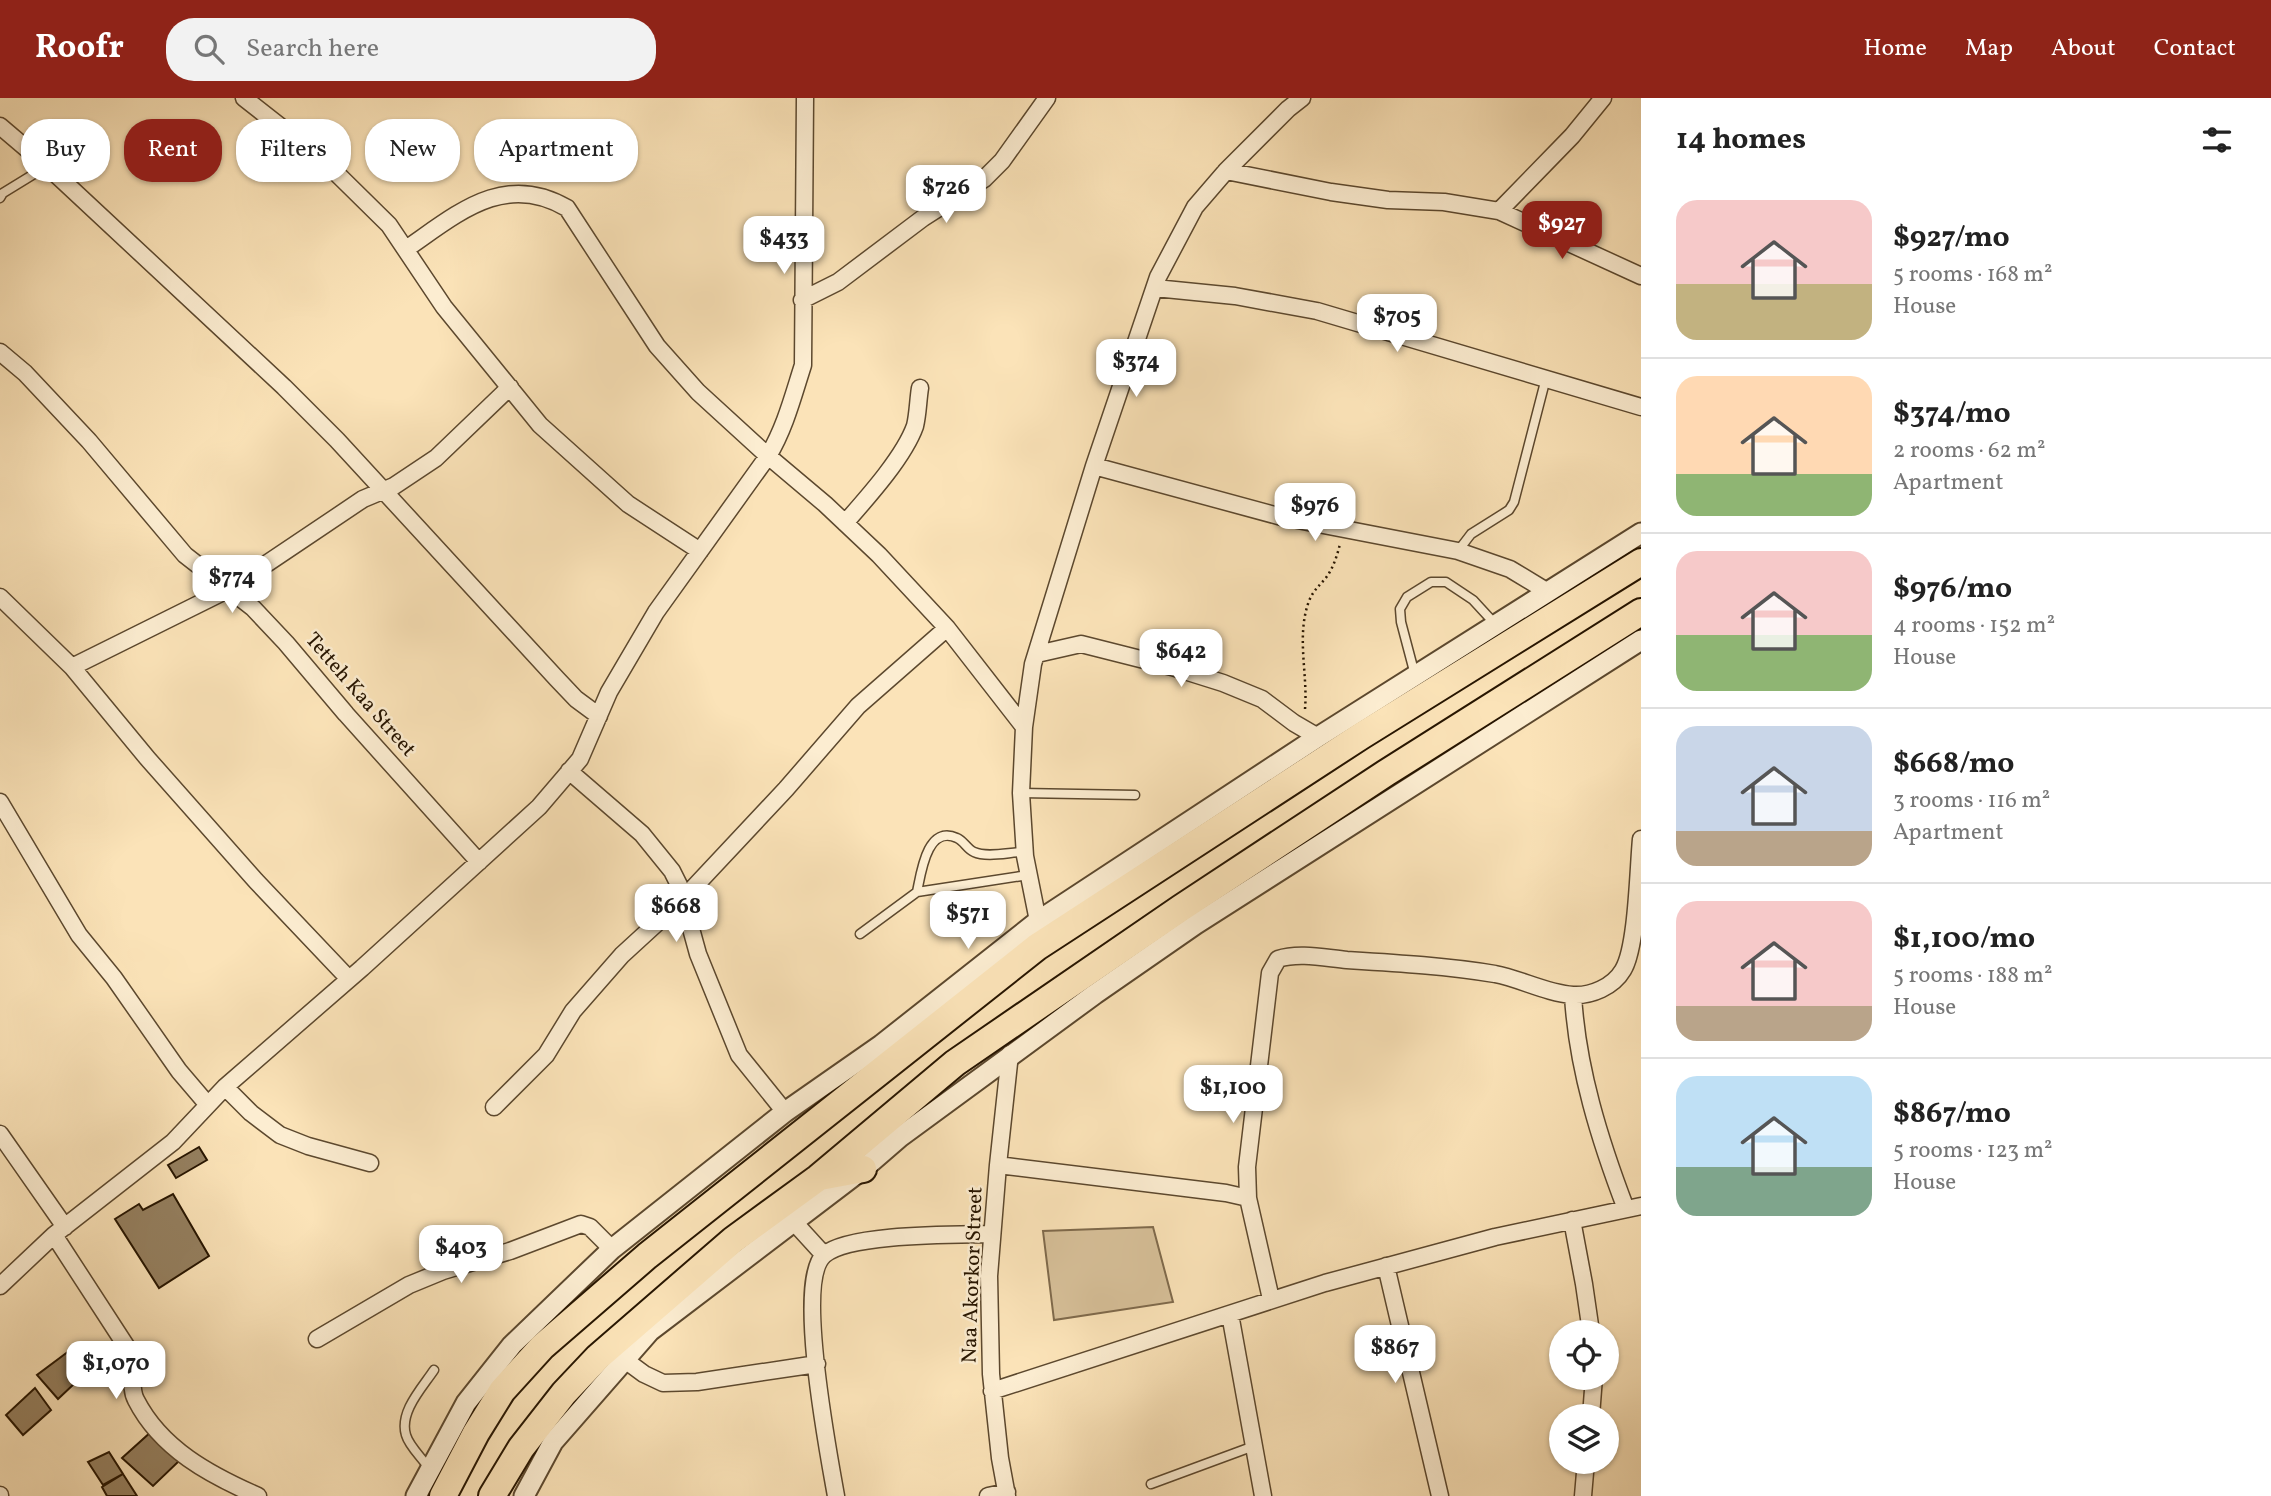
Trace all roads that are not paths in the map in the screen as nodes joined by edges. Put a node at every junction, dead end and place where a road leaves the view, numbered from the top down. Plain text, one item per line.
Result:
1 (244, 98) edge
2 (805, 98) edge
3 (1047, 98) edge
4 (1302, 98) edge
5 (1603, 98) edge
6 (0, 126) edge
7 (21, 144) edge
8 (1226, 171) junction
9 (21, 182) edge
10 (64, 182) edge
11 (0, 198) edge
12 (1499, 211) junction
13 (406, 249) junction
14 (1641, 276) edge
15 (1155, 288) junction
16 (802, 300) junction
17 (0, 352) edge
18 (1546, 378) junction
19 (510, 387) junction
20 (920, 388) dead end
21 (1641, 407) edge
22 (768, 456) junction
23 (1094, 466) junction
24 (382, 491) junction
25 (845, 523) junction
26 (1641, 533) edge
27 (700, 551) junction
28 (1458, 551) junction
29 (1641, 562) edge
30 (229, 589) junction
31 (1548, 592) junction
32 (0, 597) edge
33 (1641, 612) edge
34 (1496, 625) junction
35 (947, 628) junction
36 (1641, 640) edge
37 (1037, 654) junction
38 (72, 667) junction
39 (1415, 675) junction
40 (599, 716) junction
41 (1024, 727) junction
42 (1361, 736) junction
43 (1318, 737) junction
44 (569, 771) junction
45 (1386, 773) junction
46 (1021, 793) junction
47 (1135, 795) dead end
48 (0, 802) edge
49 (1237, 803) junction
50 (1641, 839) edge
51 (1024, 852) junction
52 (479, 862) junction
53 (1028, 875) junction
54 (917, 892) junction
55 (682, 900) junction
56 (1038, 921) junction
57 (1164, 922) junction
58 (860, 934) dead end
59 (1140, 963) junction
60 (349, 979) junction
61 (1573, 995) junction
62 (1010, 1054) junction
63 (225, 1087) junction
64 (208, 1105) junction
65 (494, 1107) dead end
66 (785, 1112) junction
67 (0, 1133) edge
68 (370, 1163) dead end
69 (998, 1165) junction
70 (863, 1169) junction
71 (818, 1178) junction
72 (1248, 1198) junction
73 (1634, 1207) edge
74 (1572, 1220) junction
75 (793, 1221) junction
76 (59, 1231) junction
77 (992, 1234) junction
78 (612, 1249) junction
79 (824, 1255) junction
80 (647, 1256) junction
81 (1387, 1266) junction
82 (0, 1286) edge
83 (671, 1292) junction
84 (1270, 1299) junction
85 (1230, 1314) junction
86 (1589, 1320) edge
87 (317, 1339) dead end
88 (625, 1360) junction
89 (817, 1364) junction
90 (434, 1370) dead end
91 (992, 1391) junction
92 (1254, 1446) junction
93 (429, 1469) junction
94 (1585, 1474) edge
95 (1151, 1484) dead end
96 (1007, 1494) edge
97 (258, 1496) edge
98 (416, 1496) edge
99 (443, 1496) edge
100 (492, 1496) edge
101 (524, 1496) edge
102 (836, 1496) edge
103 (988, 1496) edge
104 (1264, 1496) edge
105 (1440, 1496) edge
106 (1583, 1496) edge

1 - 13 street
2 - 16 street
3 - 16 street
4 - 8 street
5 - 12 street
6 - 7 street
8 - 12 street
8 - 15 street
9 - 11 lane
10 - 24 street
12 - 14 street
13 - 19 street
13 - 22 street
15 - 18 street
15 - 23 street
16 - 22 street
17 - 30 street, Tetteh Kaa Street
18 - 21 street
18 - 28 lane
19 - 24 street
19 - 27 street
20 - 25 street
22 - 25 street
22 - 27 street
23 - 28 street
23 - 37 street
24 - 30 street
24 - 40 street
25 - 35 street
26 - 31 street
27 - 40 street
28 - 31 street
29 - 42 main road
30 - 38 street
30 - 52 street, Tetteh Kaa Street
31 - 34 street
32 - 38 street
33 - 45 main road
34 - 39 street
34 - 39 lane
35 - 41 street
35 - 55 street
36 - 59 street
37 - 41 street
37 - 43 street
38 - 60 street
39 - 43 street
40 - 44 street
41 - 46 street
42 - 45 main road
42 - 49 main road
43 - 49 street
44 - 52 street
44 - 55 street
45 - 57 main road
46 - 47 lane
46 - 51 street
48 - 64 street
49 - 56 street
49 - 80 main road
50 - 61 street
51 - 53 street
51 - 54 lane
52 - 60 street
53 - 54 lane
53 - 56 street
54 - 58 lane
55 - 65 street
55 - 66 street
56 - 66 street
57 - 59 main road
57 - 71 main road
59 - 62 street
60 - 63 street
61 - 72 street
61 - 73 street
62 - 69 street, Naa Akorkor Street
62 - 70 street
63 - 64 street
63 - 68 street
64 - 76 street
66 - 78 street
67 - 76 street
69 - 72 street
69 - 77 street, Naa Akorkor Street
70 - 71 main road
70 - 75 street
71 - 83 main road
72 - 84 street
73 - 74 street
74 - 81 street
74 - 86 street
75 - 79 street
75 - 88 street
76 - 82 street
76 - 97 street
77 - 79 street
77 - 91 street, Naa Akorkor Street
78 - 87 street
78 - 93 street
79 - 89 street
80 - 83 main road
80 - 99 main road
81 - 84 street
81 - 105 street
83 - 100 main road
84 - 85 street
85 - 91 street
85 - 92 street
88 - 89 street
88 - 101 street
89 - 102 street
90 - 93 lane
91 - 96 street, Naa Akorkor Street
92 - 95 lane
92 - 104 street
93 - 98 street
94 - 106 street
96 - 103 street

